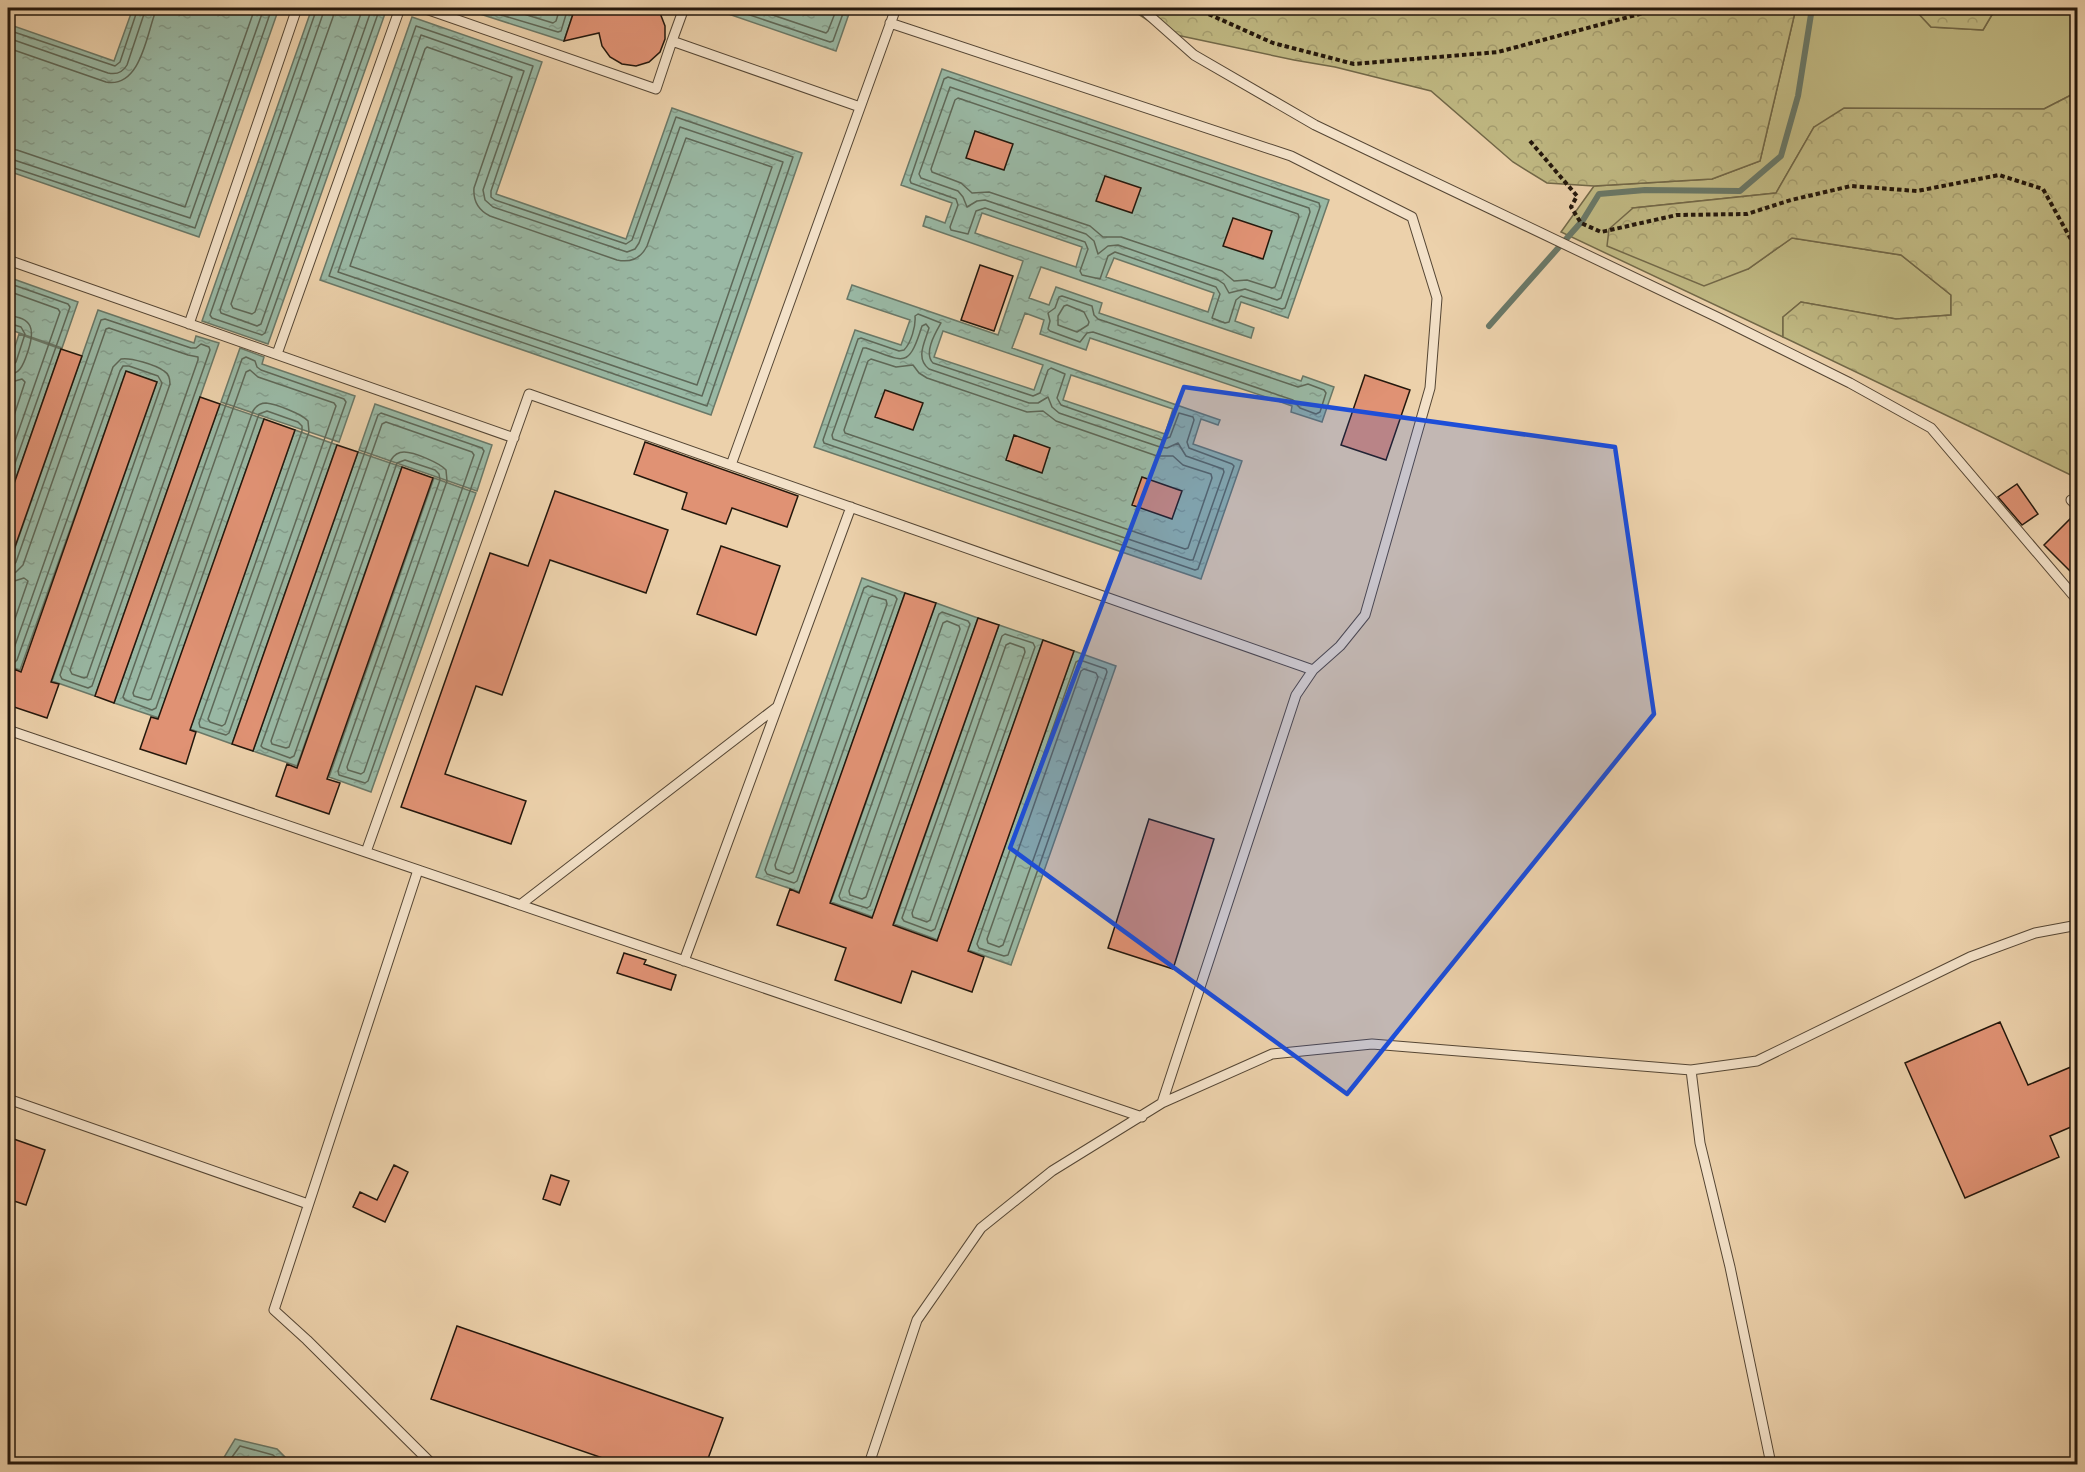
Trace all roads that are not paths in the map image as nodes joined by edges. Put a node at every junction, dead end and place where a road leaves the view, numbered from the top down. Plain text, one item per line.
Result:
1 (297, 8) edge
2 (400, 8) edge
3 (423, 8) edge
4 (682, 8) edge
5 (896, 8) edge
6 (1141, 8) edge
7 (890, 22) junction
8 (672, 41) junction
9 (860, 107) junction
10 (8, 260) edge
11 (189, 324) junction
12 (277, 354) junction
13 (514, 438) junction
14 (731, 465) junction
15 (851, 507) junction
16 (2078, 601) edge
17 (1313, 670) junction
18 (777, 707) junction
19 (8, 729) edge
20 (366, 852) junction
21 (418, 870) junction
22 (520, 905) junction
23 (2078, 925) edge
24 (684, 961) junction
25 (1691, 1070) junction
26 (8, 1099) edge
27 (1162, 1103) junction
28 (1142, 1117) junction
29 (309, 1204) junction
30 (432, 1464) edge
31 (869, 1464) edge
32 (1771, 1464) edge

1 - 11 lane
2 - 12 lane
3 - 8 lane
4 - 8 lane
5 - 7 lane
6 - 16 lane
7 - 9 lane
7 - 17 lane
8 - 9 lane
9 - 14 lane
10 - 11 lane
11 - 12 lane
12 - 13 lane
13 - 14 lane
13 - 20 lane
14 - 15 lane
15 - 17 lane
15 - 18 lane
17 - 27 lane
18 - 22 lane
18 - 24 lane
19 - 20 lane
20 - 21 lane
21 - 22 lane
21 - 29 lane
22 - 24 lane
23 - 25 lane
24 - 28 lane
25 - 27 lane
25 - 32 lane
26 - 29 lane
27 - 28 lane
28 - 31 lane
29 - 30 lane

